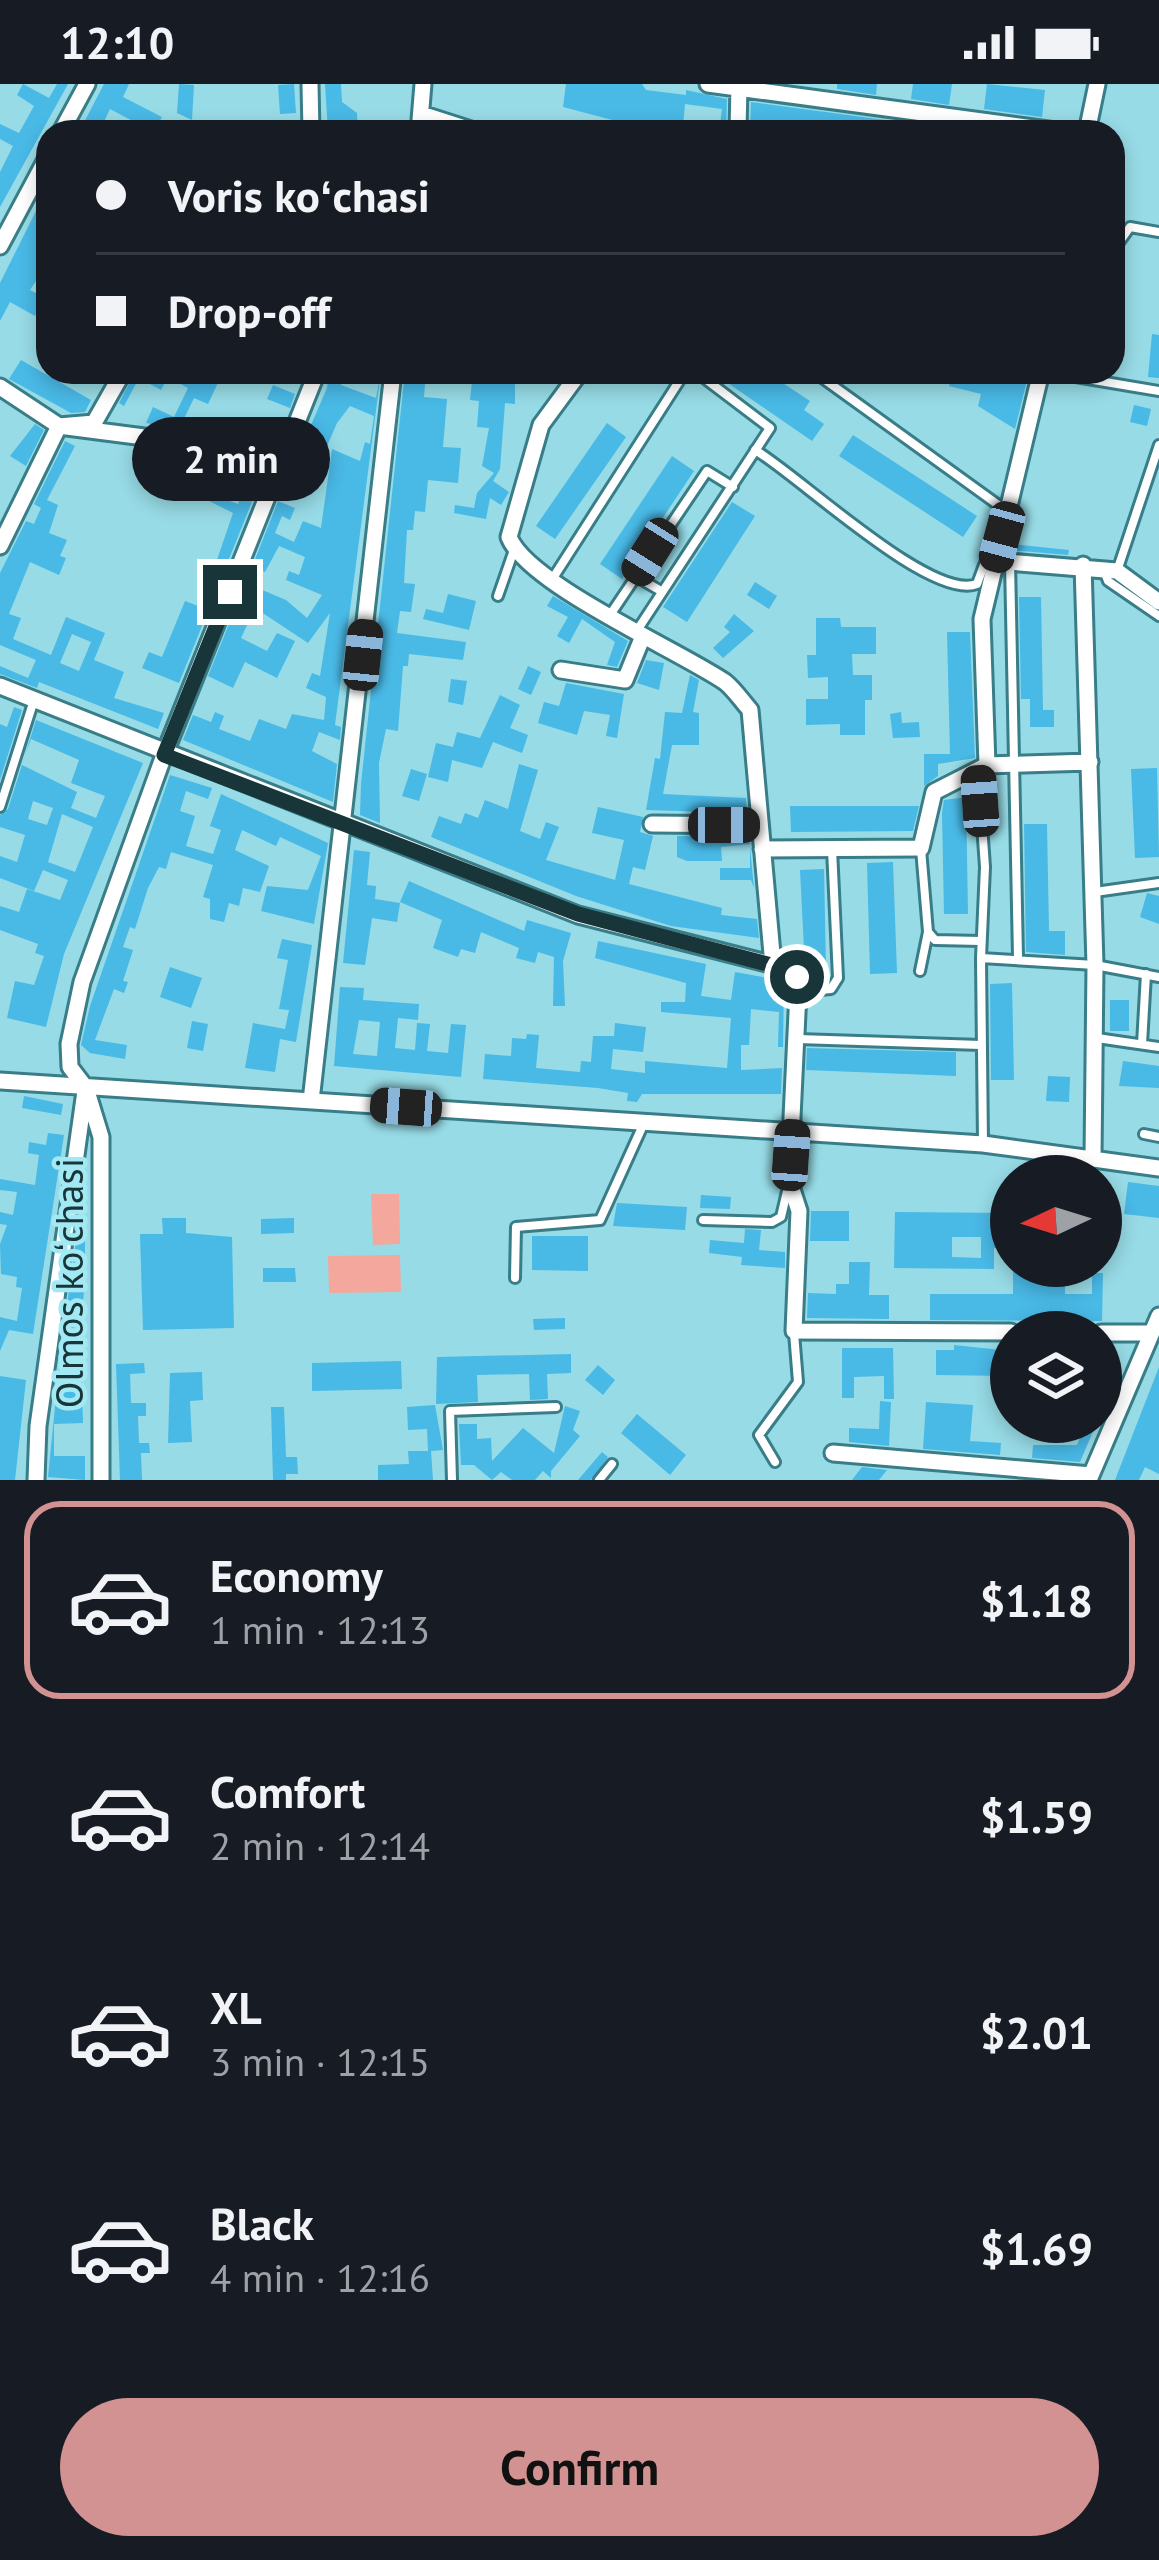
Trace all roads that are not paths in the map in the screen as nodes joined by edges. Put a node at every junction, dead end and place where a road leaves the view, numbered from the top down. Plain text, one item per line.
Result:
1 (87, 84) edge
2 (310, 84) edge
3 (423, 84) edge
4 (707, 84) edge
5 (1097, 84) edge
6 (739, 86) edge
7 (68, 120) edge
8 (311, 120) edge
9 (420, 120) edge
10 (738, 120) edge
11 (978, 120) edge
12 (1090, 120) edge
13 (36, 178) edge
14 (1159, 232) edge
15 (1125, 234) edge
16 (0, 246) edge
17 (116, 384) edge
18 (312, 384) edge
19 (392, 384) edge
20 (571, 384) edge
21 (677, 384) edge
22 (712, 384) edge
23 (831, 384) edge
24 (1040, 384) edge
25 (1116, 384) edge
26 (0, 387) edge
27 (1159, 391) edge
28 (58, 426) junction
29 (1159, 445) edge
30 (755, 451) junction
31 (279, 470) junction
32 (733, 487) junction
33 (1009, 513) junction
34 (0, 546) edge
35 (514, 550) junction
36 (1003, 561) junction
37 (1083, 565) junction
38 (1110, 570) junction
39 (635, 576) junction
40 (553, 578) junction
41 (661, 591) junction
42 (498, 596) dead end
43 (1159, 602) edge
44 (610, 615) junction
45 (1159, 616) edge
46 (640, 634) junction
47 (561, 670) dead end
48 (0, 686) edge
49 (34, 700) junction
50 (164, 755) junction
51 (1090, 762) junction
52 (1010, 763) junction
53 (982, 766) junction
54 (0, 807) edge
55 (652, 824) dead end
56 (760, 825) junction
57 (346, 826) junction
58 (832, 848) junction
59 (921, 848) junction
60 (762, 849) junction
61 (1159, 883) edge
62 (1091, 893) junction
63 (928, 932) junction
64 (981, 941) junction
65 (1018, 957) junction
66 (980, 958) junction
67 (773, 965) junction
68 (1095, 965) junction
69 (920, 971) dead end
70 (1146, 974) junction
71 (1159, 977) edge
72 (797, 992) junction
73 (1095, 1038) junction
74 (796, 1039) junction
75 (981, 1045) junction
76 (1142, 1045) junction
77 (1159, 1047) edge
78 (0, 1081) edge
79 (86, 1088) junction
80 (311, 1101) junction
81 (645, 1122) junction
82 (793, 1131) junction
83 (1144, 1134) dead end
84 (1159, 1137) edge
85 (983, 1144) junction
86 (1059, 1155) edge
87 (1094, 1155) edge
88 (1122, 1163) edge
89 (1159, 1168) edge
90 (789, 1180) junction
91 (703, 1220) dead end
92 (515, 1278) dead end
93 (1159, 1316) edge
94 (794, 1331) junction
95 (990, 1332) edge
96 (1122, 1333) edge
97 (1151, 1333) junction
98 (556, 1407) dead end
99 (833, 1453) dead end
100 (776, 1462) dead end
101 (612, 1464) dead end
102 (1090, 1477) edge
103 (36, 1480) edge
104 (101, 1480) edge
105 (452, 1480) edge
106 (599, 1480) edge

1 - 7 street
2 - 8 street
3 - 9 street
4 - 6 street
5 - 12 street
6 - 10 street
6 - 11 street
13 - 16 street
14 - 15 lane
17 - 28 street
18 - 31 street, Olmos koʻchasi
19 - 57 street
20 - 35 street
21 - 40 lane
22 - 30 lane
23 - 33 lane
24 - 33 street
25 - 27 lane
26 - 28 street
28 - 31 street
28 - 34 street
29 - 38 lane
30 - 32 lane
30 - 36 lane
31 - 50 street, Olmos koʻchasi
32 - 39 lane
32 - 41 lane
33 - 36 street
35 - 40 street
35 - 42 lane
36 - 37 street
36 - 52 lane
36 - 53 street
37 - 38 street
37 - 51 street
38 - 43 street
38 - 45 lane
39 - 41 lane
39 - 44 lane
40 - 44 street
41 - 46 lane
44 - 46 street
46 - 47 street
46 - 56 street
48 - 49 street
49 - 50 street
49 - 54 lane
50 - 57 street
50 - 79 street, Olmos koʻchasi
51 - 52 street
51 - 62 street
52 - 53 street
52 - 65 lane
53 - 59 street
53 - 64 lane
55 - 56 street
56 - 60 street
57 - 67 street
57 - 80 street
58 - 59 street
58 - 60 street
58 - 72 lane
59 - 63 lane
60 - 67 street
61 - 62 lane
62 - 68 street
63 - 64 lane
63 - 69 lane
64 - 66 lane
65 - 66 lane
65 - 68 lane
66 - 75 lane
67 - 72 street
68 - 70 lane
68 - 73 street
70 - 71 lane
70 - 76 lane
72 - 74 street
73 - 76 lane
73 - 87 street
74 - 75 lane
74 - 82 street
75 - 85 lane
76 - 77 lane
78 - 79 street
79 - 80 street
79 - 103 street
79 - 104 street, Olmos koʻchasi
80 - 81 street
81 - 82 street
81 - 92 lane
82 - 85 street
82 - 90 street
83 - 84 lane
85 - 86 street
88 - 89 street
90 - 91 lane
90 - 94 street
93 - 97 street
94 - 95 street
94 - 100 lane
96 - 97 street
97 - 102 street
98 - 105 lane
99 - 102 street
101 - 106 lane

